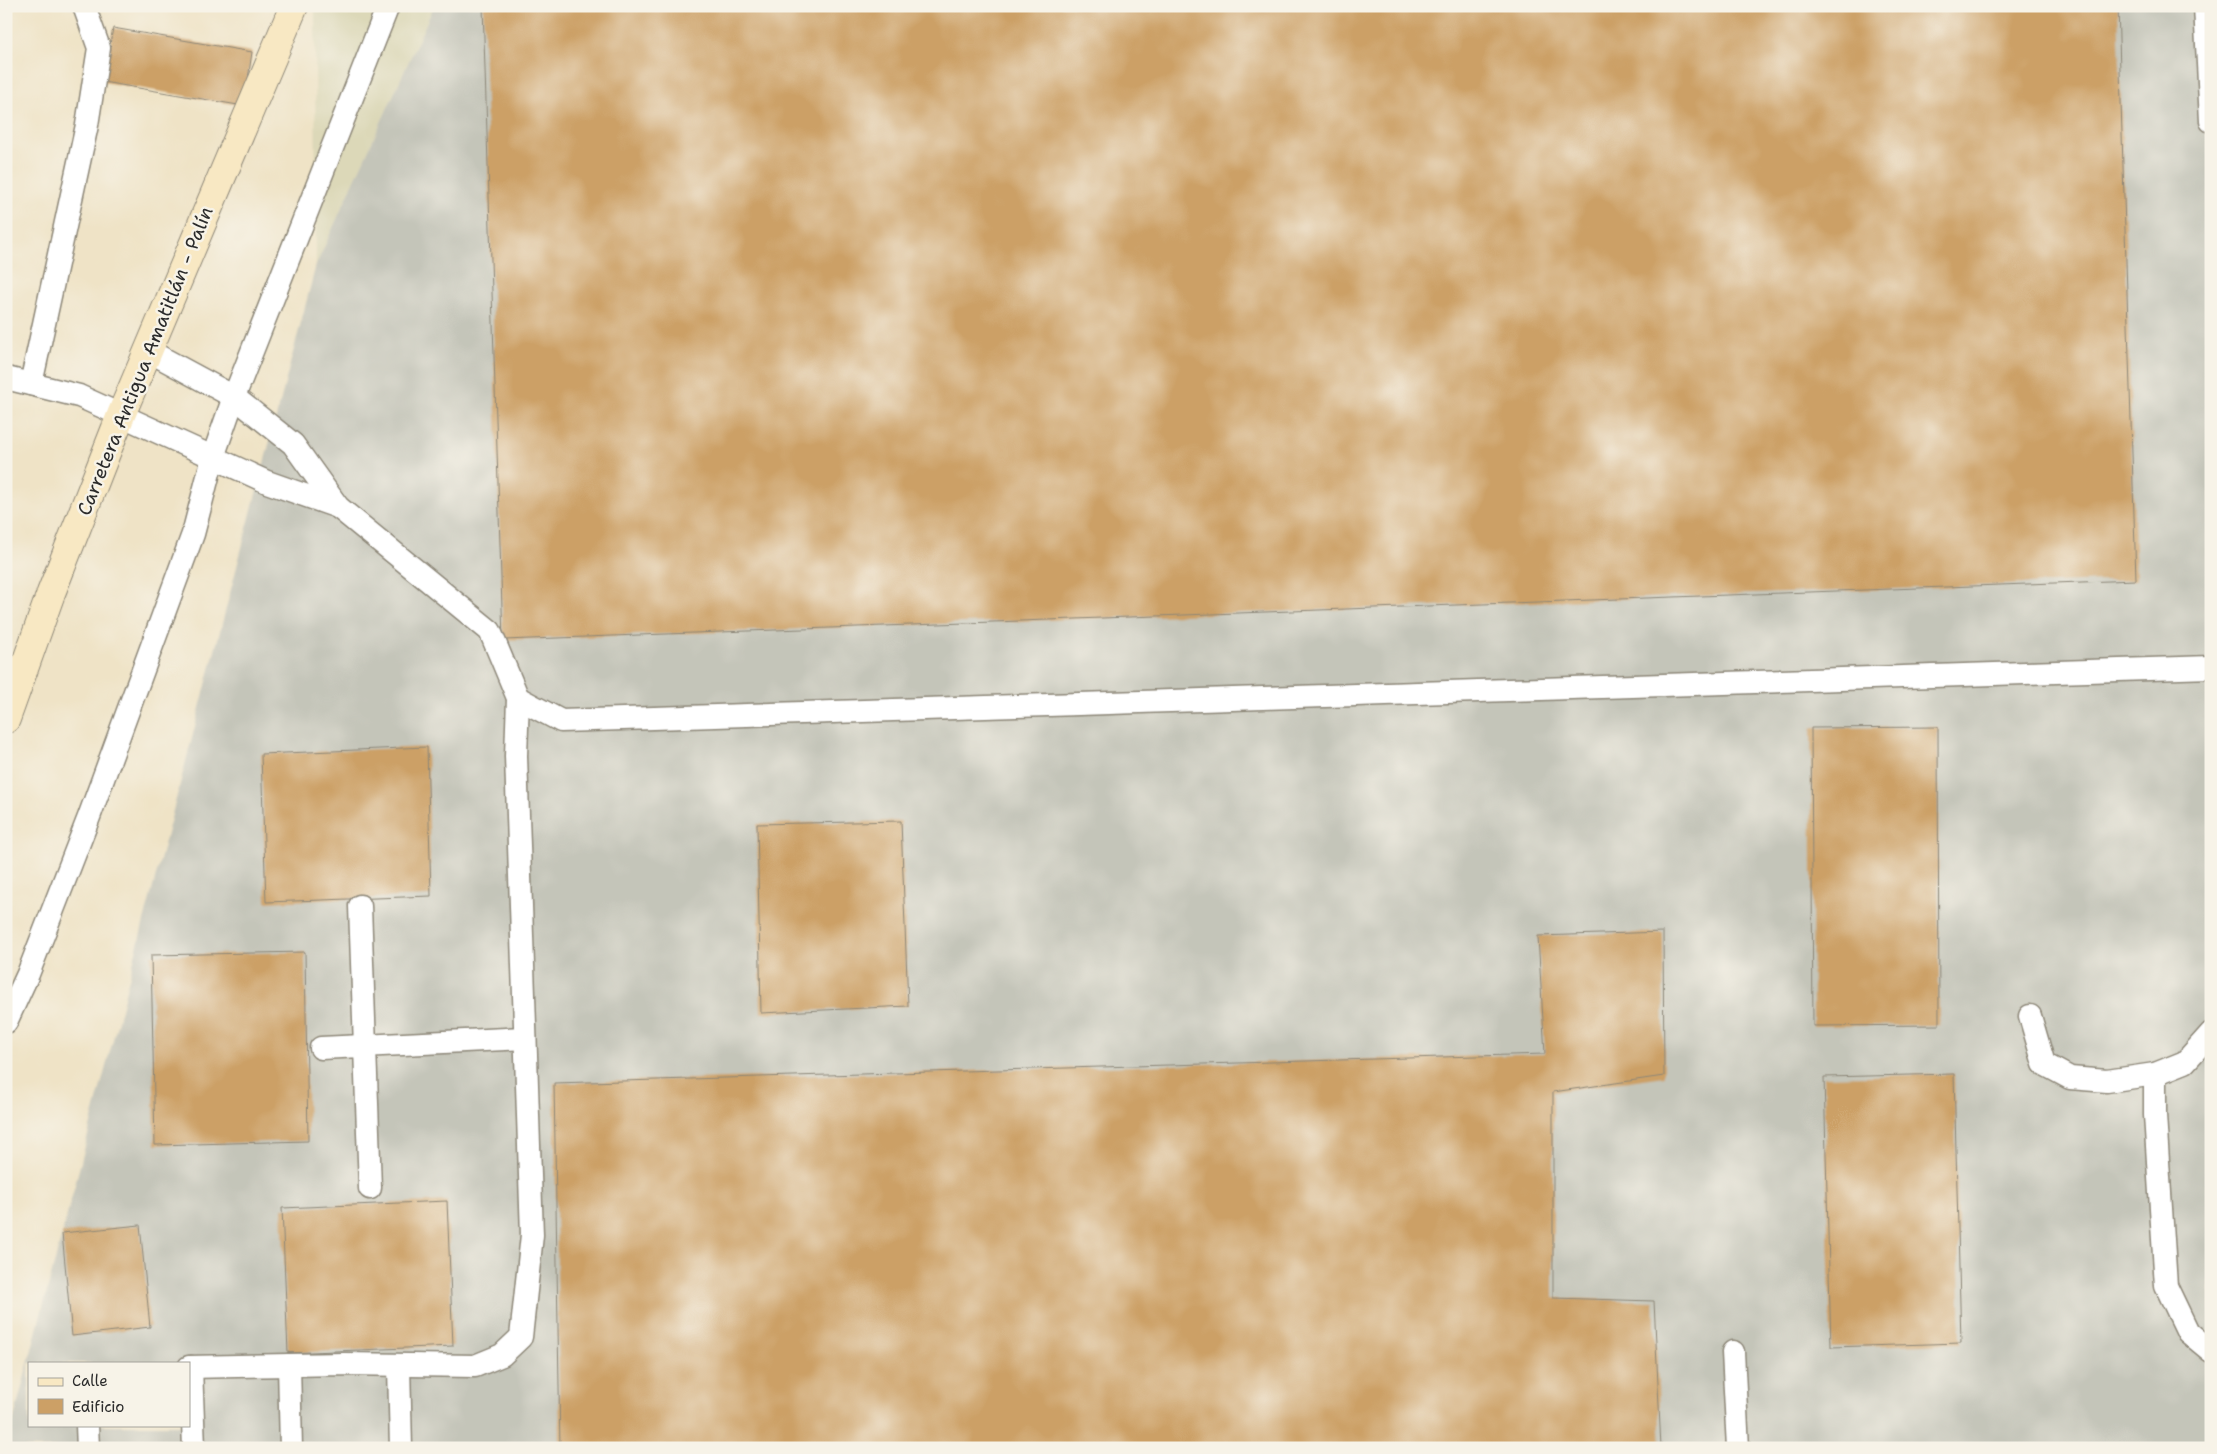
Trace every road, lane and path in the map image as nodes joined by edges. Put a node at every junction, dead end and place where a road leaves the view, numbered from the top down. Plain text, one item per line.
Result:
1 (84, 6) edge
2 (294, 6) edge
3 (388, 6) edge
4 (2205, 6) edge
5 (2211, 121) edge
6 (147, 350) junction
7 (6, 378) edge
8 (30, 384) junction
9 (234, 397) junction
10 (121, 415) junction
11 (213, 457) junction
12 (338, 507) junction
13 (2211, 667) edge
14 (518, 698) junction
15 (6, 719) edge
16 (360, 906) dead end
17 (2030, 1016) dead end
18 (6, 1022) edge
19 (2211, 1033) edge
20 (525, 1038) junction
21 (364, 1047) junction
22 (321, 1048) dead end
23 (2155, 1074) junction
24 (370, 1188) dead end
25 (2211, 1351) edge
26 (1733, 1352) dead end
27 (289, 1365) junction
28 (399, 1366) junction
29 (190, 1367) edge
30 (87, 1426) edge
31 (88, 1448) edge
32 (194, 1448) edge
33 (291, 1448) edge
34 (401, 1448) edge
35 (1738, 1448) edge

1 - 8 lane
2 - 6 main road, Carretera Antigua Amatitlán - Palín
3 - 9 lane
4 - 5 lane
6 - 9 lane
6 - 10 main road, Carretera Antigua Amatitlán - Palín
7 - 8 lane
8 - 10 lane
9 - 11 lane
9 - 12 lane
10 - 11 lane
10 - 15 main road, Carretera Antigua Amatitlán - Palín
11 - 12 lane
11 - 18 lane
12 - 14 lane
13 - 14 lane
14 - 20 lane
16 - 21 lane
17 - 23 lane
19 - 23 lane
20 - 21 lane
20 - 28 lane
21 - 22 lane
21 - 24 lane
23 - 25 lane
26 - 35 lane
27 - 28 lane
27 - 29 lane
27 - 33 lane
28 - 34 lane
29 - 32 lane
30 - 31 lane

